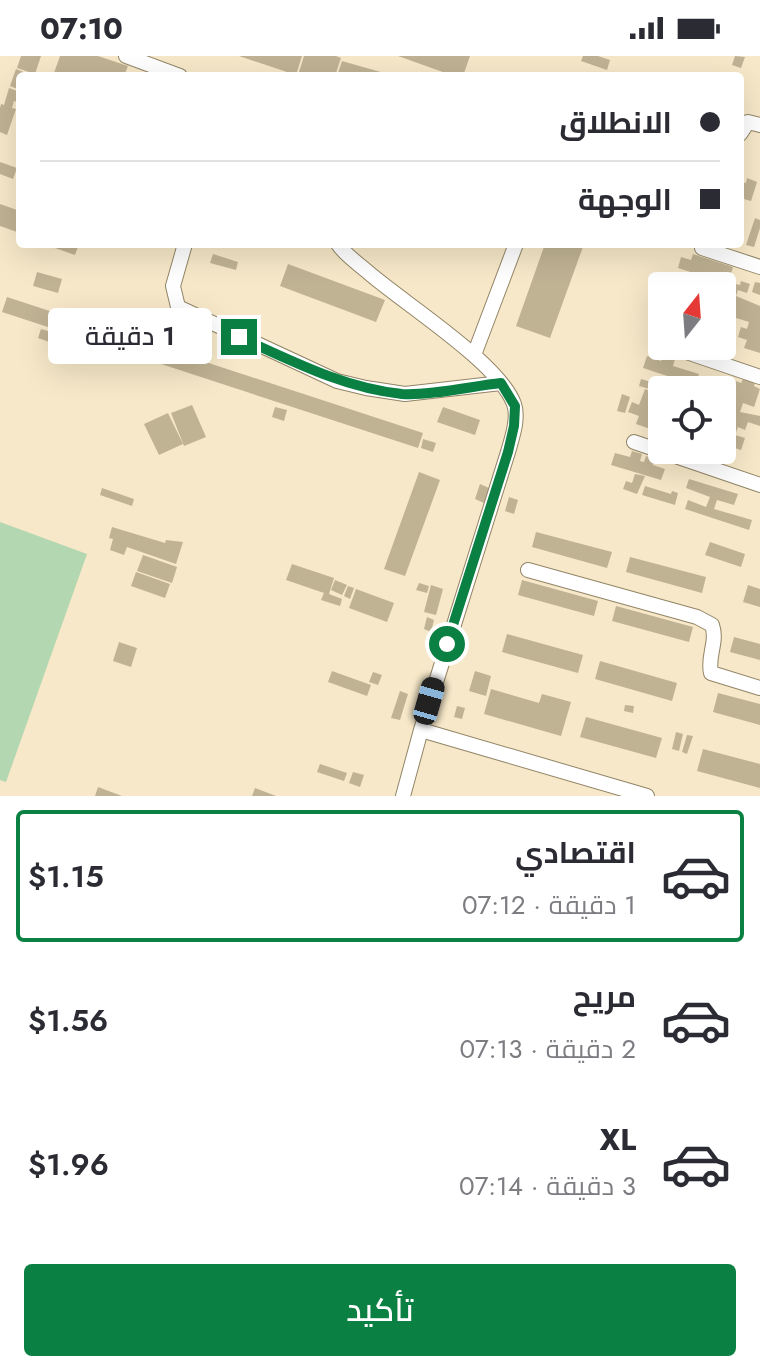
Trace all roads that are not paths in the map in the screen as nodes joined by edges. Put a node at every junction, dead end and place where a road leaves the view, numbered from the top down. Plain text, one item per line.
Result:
1 (126, 56) edge
2 (169, 72) edge
3 (184, 248) edge
4 (342, 248) edge
5 (514, 248) edge
6 (702, 248) dead end
7 (760, 267) edge
8 (474, 355) junction
9 (710, 360) edge
10 (760, 377) edge
11 (501, 383) junction
12 (634, 442) dead end
13 (760, 485) edge
14 (528, 570) dead end
15 (760, 688) edge
16 (421, 730) junction
17 (403, 796) edge
18 (647, 796) edge

1 - 2 street
3 - 11 street
4 - 8 street
5 - 8 street
6 - 7 street
8 - 11 street
9 - 10 street
11 - 16 street
12 - 13 street
14 - 15 street
16 - 17 street
16 - 18 street

